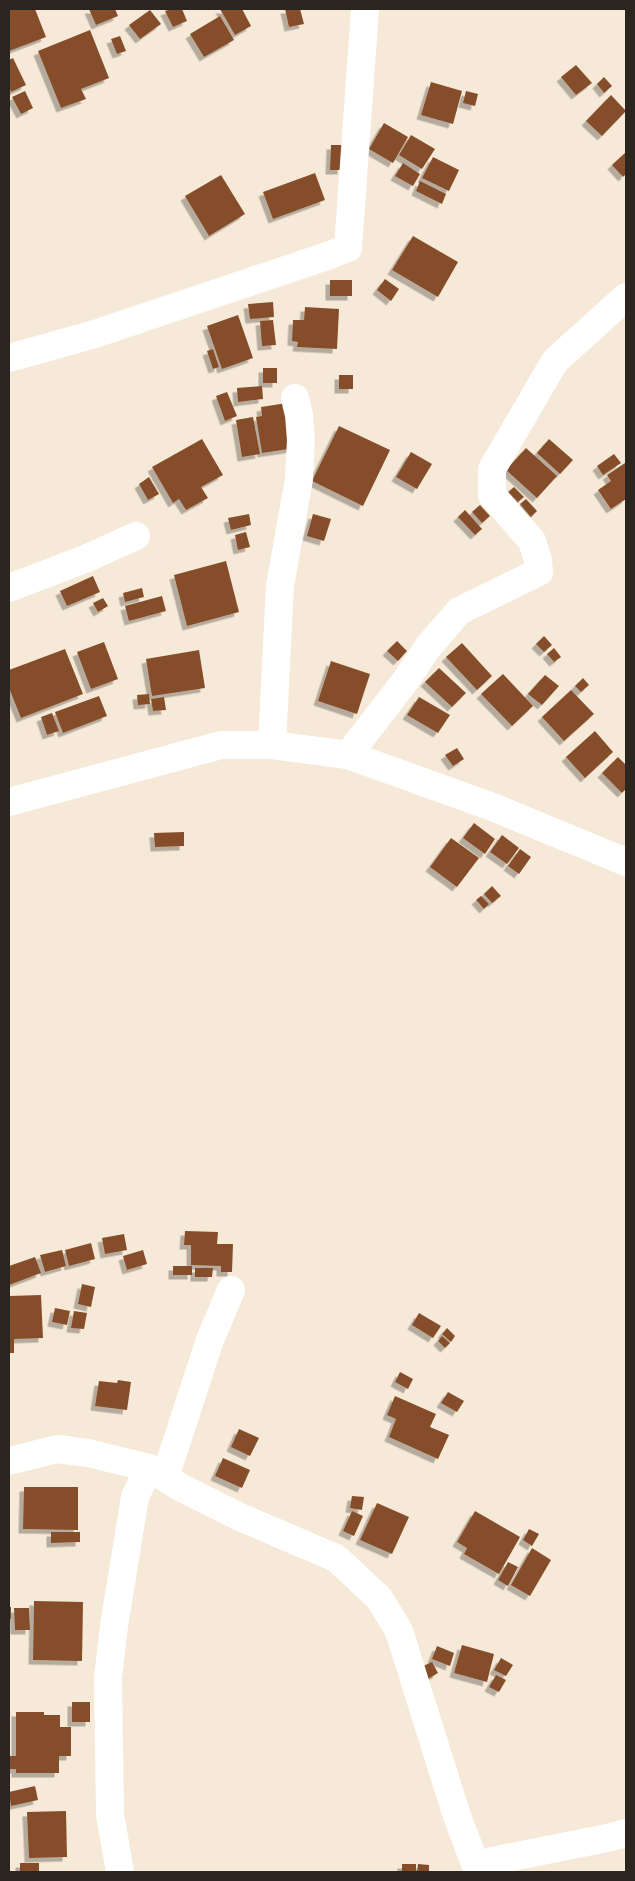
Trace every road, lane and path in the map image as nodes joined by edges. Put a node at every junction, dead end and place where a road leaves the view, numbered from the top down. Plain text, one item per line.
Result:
1 (365, 9) edge
2 (626, 297) edge
3 (9, 358) edge
4 (295, 398) dead end
5 (136, 536) dead end
6 (9, 588) edge
7 (272, 745) junction
8 (348, 755) junction
9 (9, 802) edge
10 (626, 862) edge
11 (231, 1290) dead end
12 (9, 1461) edge
13 (157, 1473) junction
14 (626, 1833) edge
15 (120, 1872) edge
16 (478, 1872) edge
17 (482, 1872) edge

1 - 3 street
2 - 8 street
4 - 7 street
5 - 6 street
7 - 8 street
7 - 9 street
8 - 10 street
11 - 13 street
12 - 13 street
13 - 15 street
13 - 16 street
14 - 17 street

